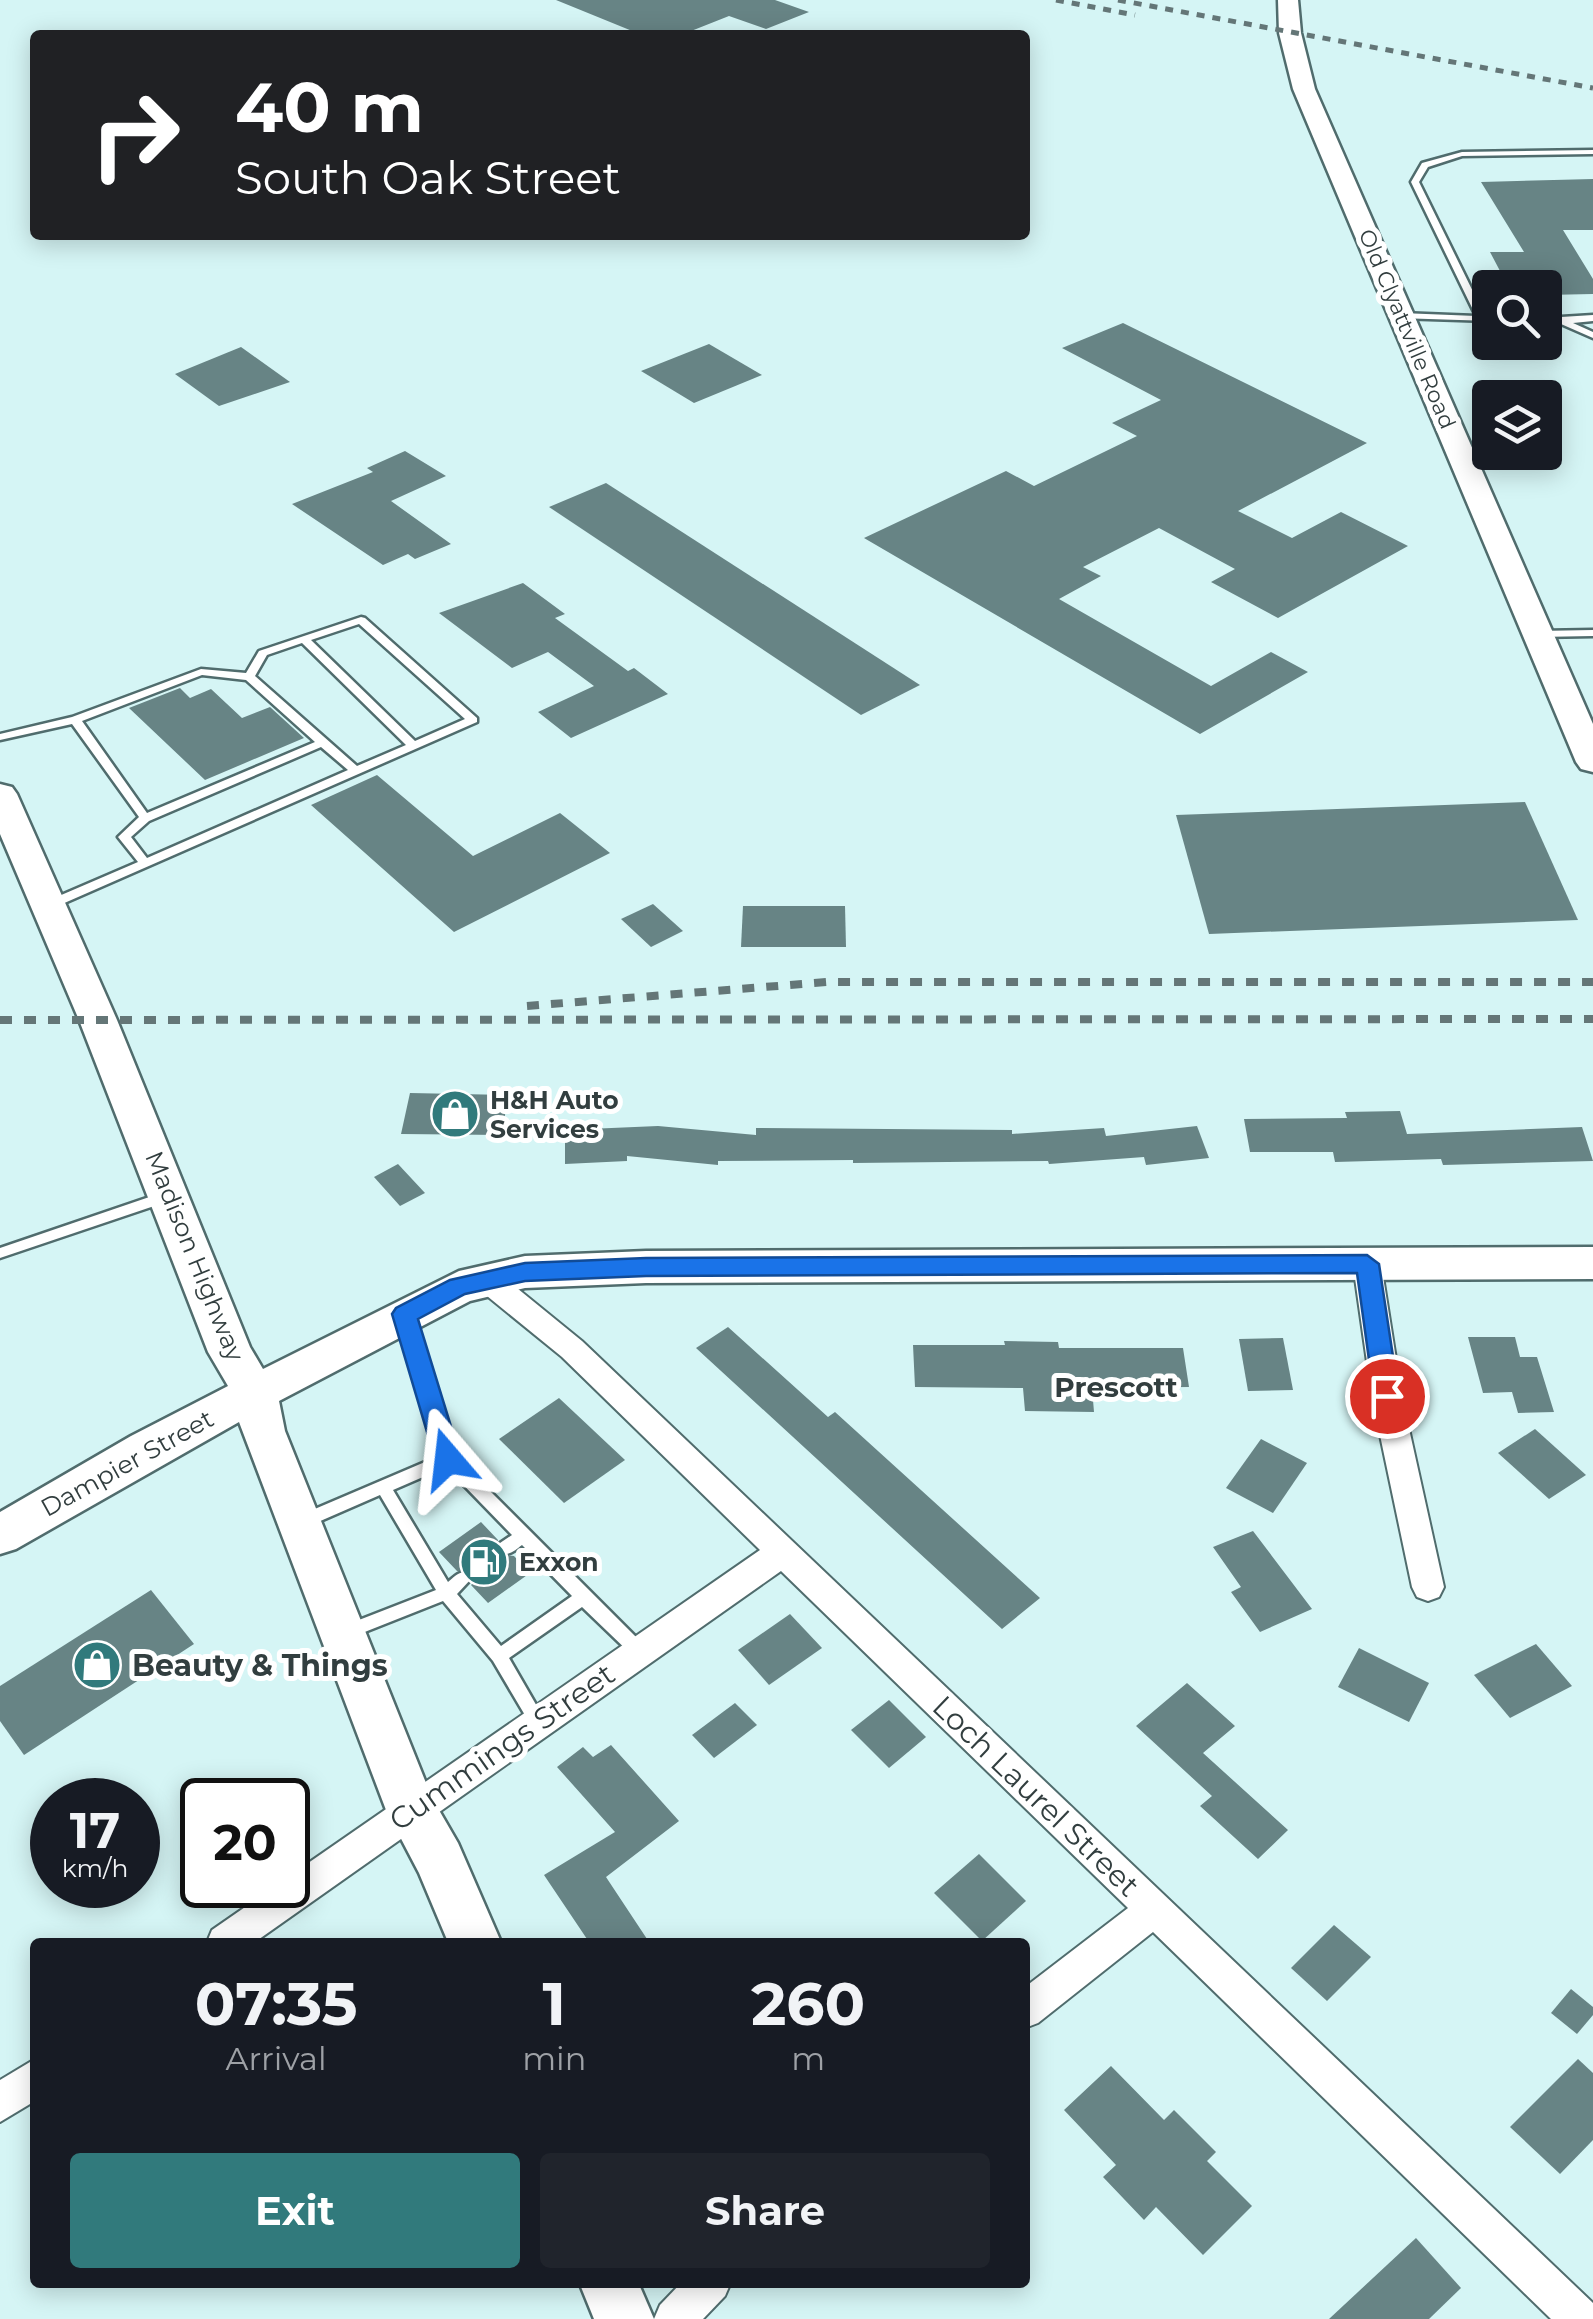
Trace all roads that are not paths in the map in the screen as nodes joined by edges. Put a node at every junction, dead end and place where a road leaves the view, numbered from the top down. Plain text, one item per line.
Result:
1 (1285, 1) edge
2 (1593, 152) edge
3 (1472, 292) edge
4 (1401, 316) junction
5 (1593, 318) edge
6 (1472, 319) edge
7 (1562, 321) joint
8 (1593, 336) edge
9 (1593, 633) edge
10 (1537, 634) junction
11 (304, 640) junction
12 (249, 677) junction
13 (75, 720) junction
14 (0, 737) edge
15 (324, 742) junction
16 (413, 746) junction
17 (1593, 762) edge
18 (356, 770) junction
19 (0, 794) edge
20 (145, 818) junction
21 (145, 863) junction
22 (49, 905) junction
23 (170, 1195) junction
24 (0, 1253) edge
25 (1593, 1263) edge
26 (1367, 1264) junction
27 (486, 1279) junction
28 (404, 1314) junction
29 (256, 1394) junction
30 (448, 1459) junction
31 (382, 1488) junction
32 (299, 1523) junction
33 (0, 1535) edge
34 (523, 1536) junction
35 (506, 1548) dead end
36 (781, 1552) junction
37 (464, 1578) dead end
38 (1428, 1587) dead end
39 (446, 1593) junction
40 (583, 1597) junction
41 (342, 1633) junction
42 (640, 1651) junction
43 (499, 1656) junction
44 (538, 1722) junction
45 (411, 1810) junction
46 (1154, 1909) junction
47 (231, 1938) edge
48 (472, 1938) edge
49 (1030, 2006) edge
50 (30, 2082) edge
51 (0, 2103) edge
52 (611, 2288) edge
53 (705, 2288) edge
54 (624, 2319) edge
55 (674, 2319) edge
56 (1580, 2319) edge

1 - 4 main road, Old Clyattville Road
2 - 3 lane
4 - 6 lane
4 - 10 main road, Old Clyattville Road
5 - 7 lane
7 - 8 lane
9 - 10 lane
10 - 17 main road, Old Clyattville Road
11 - 12 lane
11 - 16 lane
11 - 16 lane
12 - 13 lane
12 - 15 lane
13 - 14 lane
13 - 20 lane
15 - 18 lane
15 - 20 lane
16 - 18 lane
18 - 21 lane
19 - 22 main road, Madison Highway
20 - 21 lane
21 - 22 lane
22 - 23 main road, Madison Highway
23 - 24 lane
23 - 29 main road, Madison Highway
25 - 26 main road, Dampier Street
26 - 27 main road, Dampier Street
26 - 38 street
27 - 28 main road, Dampier Street
27 - 36 street, Loch Laurel Street
28 - 29 main road, Dampier Street
28 - 30 lane
29 - 32 main road, Madison Highway
29 - 33 main road, Dampier Street
30 - 31 lane
30 - 34 lane
31 - 32 lane
31 - 39 lane
32 - 41 main road, Madison Highway
34 - 35 lane
34 - 40 lane
36 - 42 street, Cummings Street
36 - 46 street, Loch Laurel Street
37 - 39 lane
39 - 41 lane
39 - 43 lane
40 - 42 lane
40 - 43 lane
41 - 45 main road, Madison Highway
42 - 44 street, Cummings Street
43 - 44 lane
44 - 45 street, Cummings Street
45 - 47 street, Cummings Street
45 - 48 main road, Madison Highway
46 - 49 street
46 - 56 street, Loch Laurel Street
50 - 51 street
52 - 54 main road
53 - 55 street

